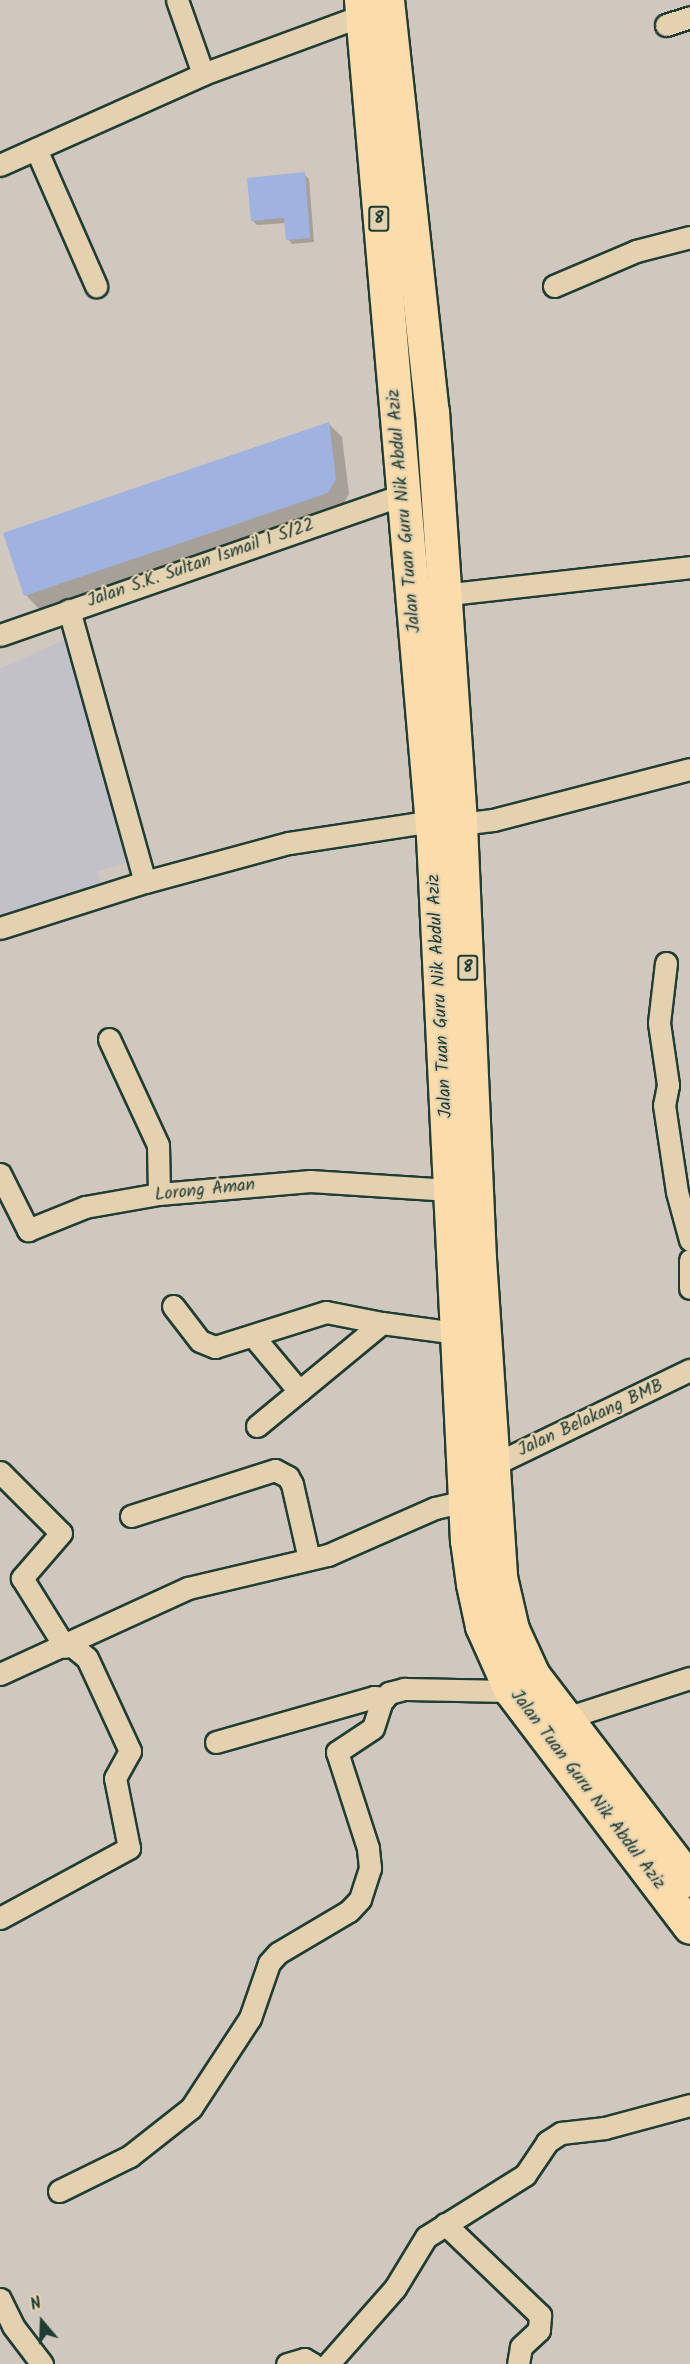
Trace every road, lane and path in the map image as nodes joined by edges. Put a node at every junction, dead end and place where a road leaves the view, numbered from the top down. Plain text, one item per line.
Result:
1 (177, 0) edge
2 (370, 5) edge
3 (690, 17) edge
4 (666, 24) dead end
5 (203, 75) junction
6 (36, 149) junction
7 (0, 165) edge
8 (690, 237) edge
9 (96, 286) dead end
10 (554, 286) dead end
11 (433, 429) junction
12 (399, 438) junction
13 (403, 495) junction
14 (690, 567) edge
15 (442, 595) junction
16 (69, 610) junction
17 (0, 635) edge
18 (690, 769) edge
19 (446, 823) junction
20 (145, 882) junction
21 (0, 928) edge
22 (666, 963) dead end
23 (108, 1039) dead end
24 (458, 1040) junction
25 (0, 1174) edge
26 (450, 1190) junction
27 (159, 1194) junction
28 (690, 1240) edge
29 (690, 1260) edge
30 (690, 1288) edge
31 (173, 1306) dead end
32 (382, 1323) junction
33 (457, 1333) junction
34 (253, 1336) junction
35 (690, 1370) edge
36 (299, 1391) junction
37 (257, 1426) dead end
38 (491, 1466) junction
39 (0, 1472) edge
40 (465, 1501) junction
41 (131, 1516) dead end
42 (309, 1559) junction
43 (68, 1646) junction
44 (0, 1674) edge
45 (690, 1678) edge
46 (511, 1691) junction
47 (385, 1698) junction
48 (566, 1718) junction
49 (216, 1742) dead end
50 (690, 1880) edge
51 (0, 1918) edge
52 (690, 1927) edge
53 (690, 2105) edge
54 (59, 2191) dead end
55 (445, 2224) junction
56 (0, 2299) edge
57 (6, 2330) edge
58 (42, 2364) edge
59 (287, 2364) edge
60 (313, 2364) edge
61 (328, 2364) edge
62 (518, 2364) edge

1 - 5 street
2 - 5 street
2 - 11 main road, Jalan Tuan Guru Nik Abdul Aziz / 8
2 - 12 main road, Jalan Tuan Guru Nik Abdul Aziz / 8
3 - 4 street
5 - 6 street
6 - 7 street
6 - 9 street
8 - 10 street
11 - 12 main road
11 - 15 main road, Jalan Tuan Guru Nik Abdul Aziz / 8
12 - 13 main road, Jalan Tuan Guru Nik Abdul Aziz / 8
13 - 16 street, Jalan S.K. Sultan Ismail 1 S/22
13 - 19 main road, Jalan Tuan Guru Nik Abdul Aziz / 8
14 - 15 street
15 - 19 main road, Jalan Tuan Guru Nik Abdul Aziz / 8
16 - 17 street, Jalan S.K. Sultan Ismail 1 S/22
16 - 20 street
18 - 19 street
19 - 20 street
19 - 24 main road, Jalan Tuan Guru Nik Abdul Aziz / 8
20 - 21 street
22 - 28 street
23 - 27 street
24 - 26 main road, Jalan Tuan Guru Nik Abdul Aziz / 8
24 - 38 main road, Jalan Tuan Guru Nik Abdul Aziz / 8
25 - 27 street, Lorong Aman
26 - 27 street, Lorong Aman
26 - 33 main road, Jalan Tuan Guru Nik Abdul Aziz / 8
29 - 30 street
31 - 34 street
32 - 33 street
32 - 34 street
32 - 36 street
33 - 40 main road, Jalan Tuan Guru Nik Abdul Aziz / 8
34 - 36 street
35 - 38 street, Jalan Belakang BMB
36 - 37 street
38 - 48 main road, Jalan Tuan Guru Nik Abdul Aziz / 8
39 - 43 street
40 - 42 street
40 - 46 main road, Jalan Tuan Guru Nik Abdul Aziz / 8
41 - 42 street
42 - 43 street
43 - 44 street
43 - 51 street
45 - 48 street
46 - 47 street
46 - 52 main road, Jalan Tuan Guru Nik Abdul Aziz / 8
47 - 49 street
47 - 54 street
48 - 50 main road, Jalan Tuan Guru Nik Abdul Aziz / 8
53 - 55 street
55 - 61 street
55 - 62 street
56 - 57 street
57 - 58 street
59 - 60 street

